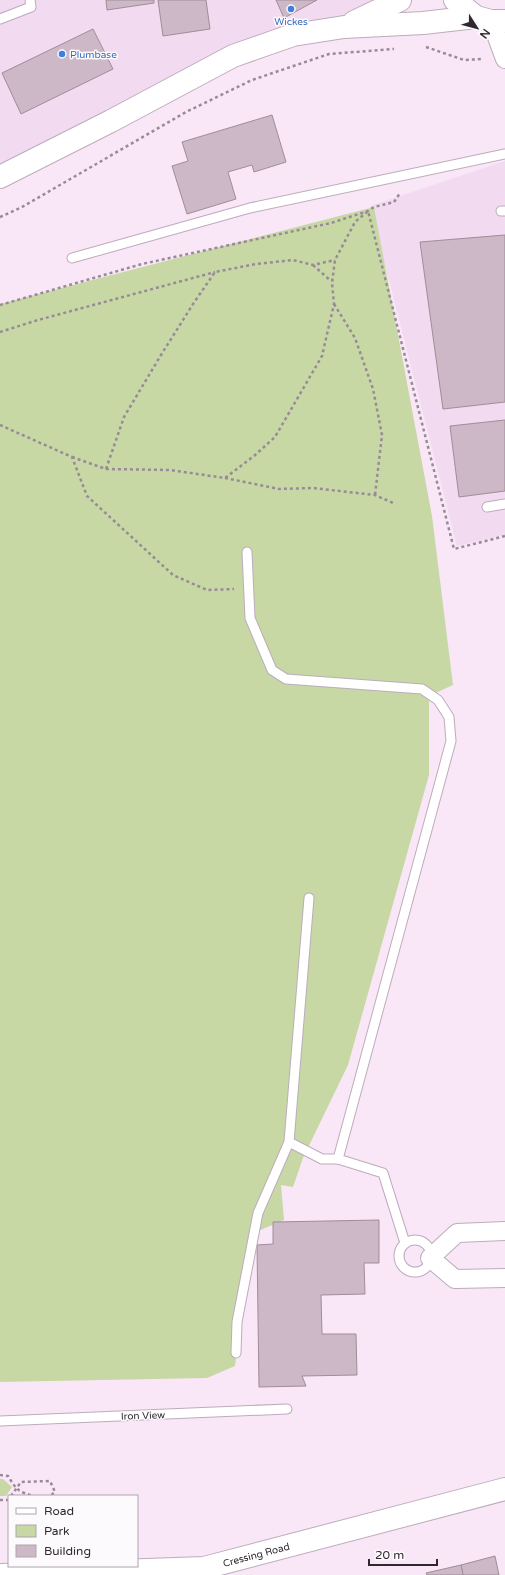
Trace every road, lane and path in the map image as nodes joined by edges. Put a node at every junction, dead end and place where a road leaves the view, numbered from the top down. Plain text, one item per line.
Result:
1 (30, 0) edge
2 (400, 0) edge
3 (456, 0) edge
4 (0, 19) edge
5 (490, 20) edge
6 (423, 23) junction
7 (344, 27) junction
8 (426, 46) junction
9 (418, 47) dead end
10 (396, 49) dead end
11 (503, 54) edge
12 (505, 154) edge
13 (412, 174) junction
14 (0, 177) edge
15 (368, 212) junction
16 (0, 217) edge
17 (72, 258) dead end
18 (335, 260) junction
19 (313, 265) junction
20 (215, 272) junction
21 (332, 282) junction
22 (334, 304) junction
23 (0, 306) edge
24 (0, 332) edge
25 (0, 425) edge
26 (72, 457) junction
27 (106, 469) junction
28 (225, 478) junction
29 (375, 495) junction
30 (393, 503) dead end
31 (505, 504) edge
32 (487, 507) dead end
33 (505, 536) edge
34 (246, 552) dead end
35 (248, 588) junction
36 (309, 898) dead end
37 (289, 1142) junction
38 (338, 1159) junction
39 (505, 1231) edge
40 (405, 1243) junction
41 (430, 1258) junction
42 (505, 1278) edge
43 (236, 1353) dead end
44 (287, 1409) dead end
45 (0, 1420) edge
46 (0, 1475) edge
47 (16, 1488) junction
48 (505, 1489) edge
49 (11, 1495) edge
50 (30, 1495) edge
51 (51, 1495) edge
52 (204, 1571) edge
53 (2, 1575) edge

1 - 4 lane
2 - 7 main road
3 - 5 main road
5 - 6 main road
5 - 11 street
6 - 7 main road
6 - 8 path
7 - 14 main road
8 - 9 path
8 - 11 path
10 - 16 path
12 - 13 lane
13 - 15 path
13 - 17 lane
15 - 18 path
15 - 23 path
15 - 33 path
18 - 19 path
18 - 21 path
19 - 20 path
19 - 21 path
20 - 24 path
20 - 27 path
21 - 22 path
22 - 28 path
22 - 29 path
25 - 26 path
26 - 27 path
26 - 35 path
27 - 28 path
28 - 29 path
29 - 30 path
31 - 32 lane
34 - 35 lane
35 - 38 lane
36 - 37 lane
37 - 38 lane
37 - 43 lane
38 - 40 lane
39 - 41 street
40 - 41 lane
40 - 41 lane
41 - 42 street
44 - 45 lane, Iron View
46 - 47 path
47 - 49 path
47 - 50 path
47 - 51 path
48 - 52 main road, Cressing Road
52 - 53 main road, Cressing Road

